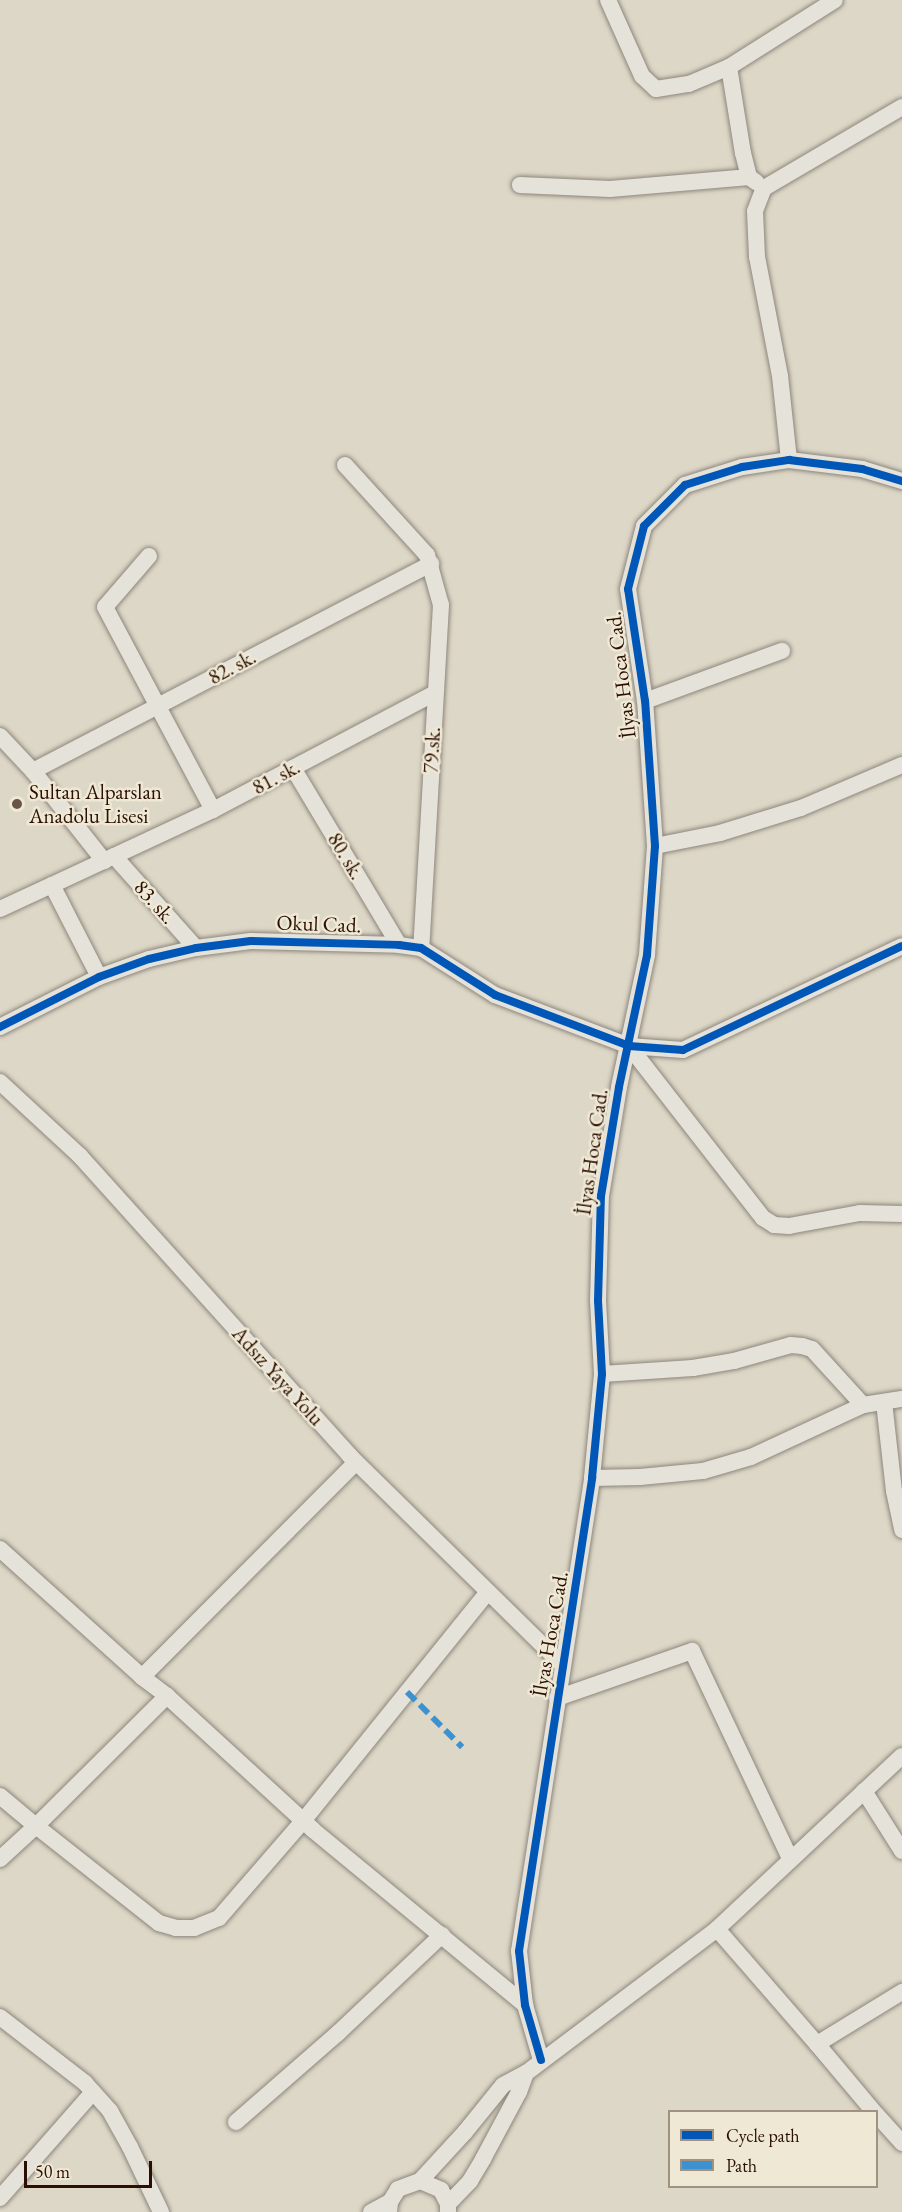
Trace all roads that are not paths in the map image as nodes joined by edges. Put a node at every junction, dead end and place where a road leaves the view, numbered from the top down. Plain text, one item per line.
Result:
1 (608, 0) edge
2 (835, 0) edge
3 (729, 68) junction
4 (902, 107) edge
5 (749, 177) junction
6 (520, 185) dead end
7 (764, 188) junction
8 (789, 460) junction
9 (345, 465) dead end
10 (902, 481) edge
11 (149, 556) dead end
12 (429, 559) junction
13 (782, 651) dead end
14 (435, 693) junction
15 (645, 701) junction
16 (157, 706) junction
17 (0, 736) edge
18 (902, 765) edge
19 (293, 768) junction
20 (33, 771) junction
21 (213, 810) junction
22 (655, 846) junction
23 (109, 859) junction
24 (52, 885) junction
25 (0, 909) edge
26 (399, 945) junction
27 (902, 946) edge
28 (196, 948) junction
29 (422, 948) junction
30 (99, 977) junction
31 (0, 1027) edge
32 (630, 1046) junction
33 (0, 1082) edge
34 (902, 1214) edge
35 (602, 1374) junction
36 (902, 1399) edge
37 (884, 1402) junction
38 (863, 1405) junction
39 (356, 1462) junction
40 (592, 1478) junction
41 (902, 1530) edge
42 (0, 1549) edge
43 (488, 1592) junction
44 (562, 1664) junction
45 (142, 1677) junction
46 (167, 1696) junction
47 (557, 1698) junction
48 (902, 1756) edge
49 (864, 1791) junction
50 (0, 1796) edge
51 (303, 1821) junction
52 (36, 1826) junction
53 (902, 1851) edge
54 (790, 1858) junction
55 (0, 1859) edge
56 (717, 1929) junction
57 (442, 1935) junction
58 (902, 1992) edge
59 (525, 2005) junction
60 (0, 2017) edge
61 (817, 2044) junction
62 (541, 2060) junction
63 (526, 2073) junction
64 (93, 2092) junction
65 (872, 2110) edge
66 (878, 2116) edge
67 (236, 2122) dead end
68 (902, 2144) edge
69 (420, 2181) junction
70 (0, 2198) edge
71 (390, 2207) edge
72 (448, 2208) edge
73 (161, 2212) edge
74 (370, 2212) edge

1 - 3 street
2 - 3 street
3 - 5 street
4 - 7 street
5 - 6 street
5 - 7 street
7 - 8 street
8 - 10 street, İlyas Hoca Cad.
8 - 15 street, İlyas Hoca Cad.
9 - 12 street
11 - 16 street
12 - 14 street, 79.sk.
12 - 16 street, 82. sk.
13 - 15 street
14 - 19 street, 81. sk.
14 - 29 street, 79.sk.
15 - 22 street, İlyas Hoca Cad.
16 - 20 street, 82. sk.
16 - 21 street
17 - 20 street, 83. sk.
18 - 22 street
19 - 21 street, 81. sk.
19 - 26 street, 80. sk.
20 - 23 street, 83. sk.
21 - 23 street, 81. sk.
22 - 32 street, İlyas Hoca Cad.
23 - 24 street, 81. sk.
23 - 28 street, 83. sk.
24 - 25 street, 81. sk.
24 - 30 street
26 - 28 street, Okul Cad.
26 - 29 street, Okul Cad.
27 - 32 street, Okul Cad.
28 - 30 street, Okul Cad.
29 - 32 street, Okul Cad.
30 - 31 street, Okul Cad.
32 - 34 street
32 - 35 street, İlyas Hoca Cad.
33 - 39 street, Adsız Yaya Yolu
35 - 38 street
35 - 40 street, İlyas Hoca Cad.
36 - 37 street
37 - 38 street
37 - 41 street
38 - 40 street
39 - 43 street, Adsız Yaya Yolu
39 - 45 street
40 - 44 street, İlyas Hoca Cad.
42 - 45 street
43 - 44 street, Adsız Yaya Yolu
43 - 51 street
44 - 47 street, İlyas Hoca Cad.
45 - 46 street
46 - 51 street
46 - 52 street
47 - 54 street
47 - 59 street, İlyas Hoca Cad.
48 - 49 street
49 - 53 street
49 - 54 street
50 - 52 street
51 - 52 street
51 - 57 street
52 - 55 street
54 - 56 street
56 - 61 street
56 - 62 street
57 - 59 street
57 - 67 street
58 - 61 street
59 - 62 street, İlyas Hoca Cad.
60 - 64 street
61 - 65 street
62 - 63 street
63 - 69 street
63 - 72 street
64 - 70 street
64 - 73 street
66 - 68 street
69 - 71 street
69 - 72 street
71 - 74 street

